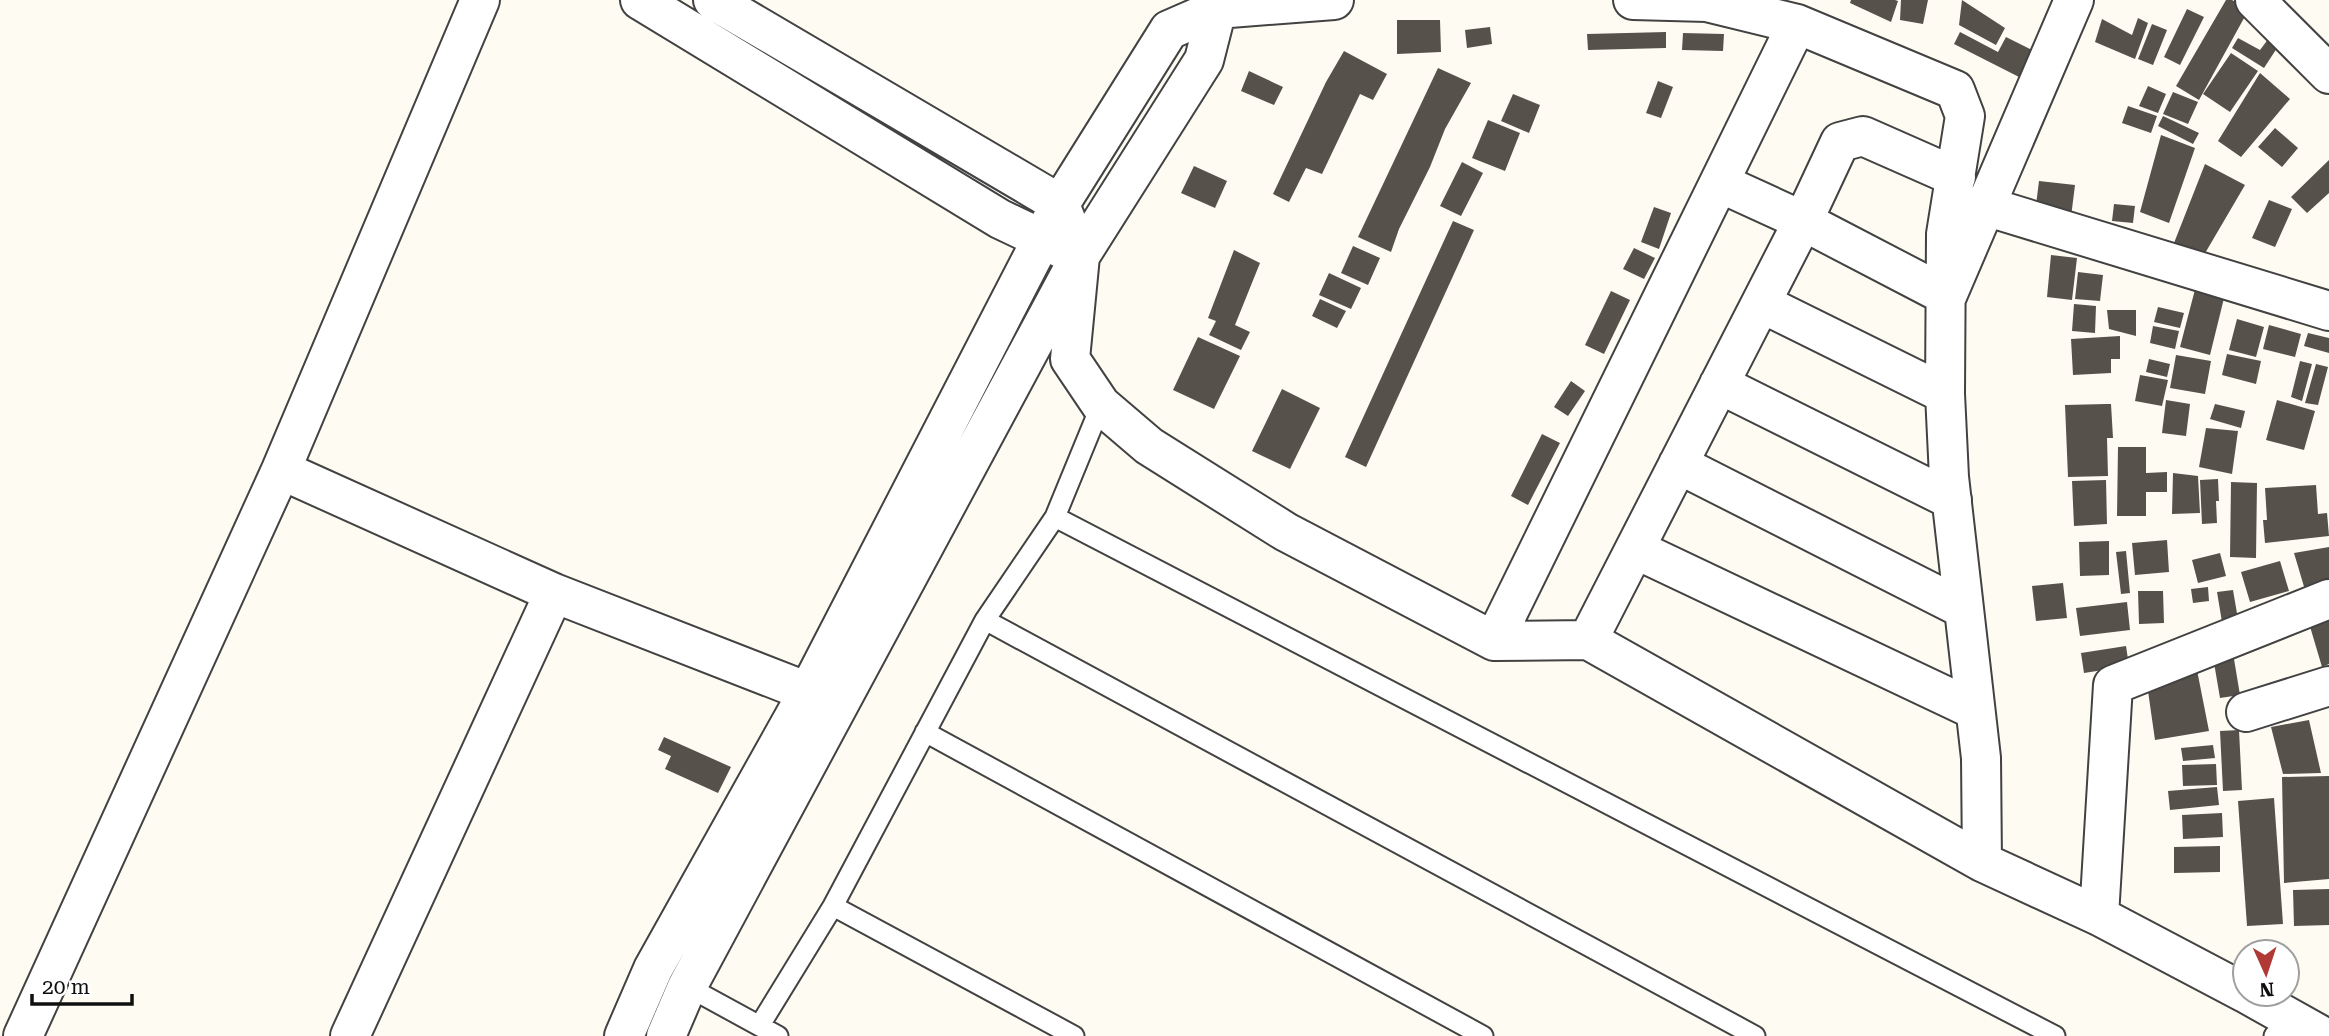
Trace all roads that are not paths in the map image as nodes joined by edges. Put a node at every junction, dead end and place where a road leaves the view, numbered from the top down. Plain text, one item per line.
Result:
1 (480, 0) edge
2 (640, 0) edge
3 (713, 0) edge
4 (1334, 0) edge
5 (1633, 0) edge
6 (2074, 0) edge
7 (2255, 0) edge
8 (1217, 9) junction
9 (1797, 24) junction
10 (2329, 74) edge
11 (1956, 177) junction
12 (1720, 183) junction
13 (1060, 204) junction
14 (1985, 206) junction
15 (1803, 221) junction
16 (1040, 240) junction
17 (1080, 256) junction
18 (1947, 296) junction
19 (1761, 303) junction
20 (2329, 310) edge
21 (1719, 384) junction
22 (1945, 394) junction
23 (1101, 405) junction
24 (1678, 464) junction
25 (281, 471) junction
26 (1952, 500) junction
27 (1055, 517) junction
28 (1634, 549) junction
29 (555, 593) junction
30 (2329, 599) edge
31 (1964, 609) junction
32 (985, 620) junction
33 (1588, 640) junction
34 (1494, 641) junction
35 (2329, 686) edge
36 (808, 692) junction
37 (1975, 710) junction
38 (2246, 712) dead end
39 (925, 732) junction
40 (1982, 862) junction
41 (833, 906) junction
42 (2099, 916) junction
43 (653, 970) junction
44 (2231, 986) edge
45 (687, 987) junction
46 (2262, 1008) edge
47 (760, 1025) junction
48 (2282, 1026) edge
49 (23, 1036) edge
50 (350, 1036) edge
51 (624, 1036) edge
52 (666, 1036) edge
53 (778, 1036) edge
54 (1074, 1036) edge
55 (1483, 1036) edge
56 (1755, 1036) edge
57 (2055, 1036) edge
58 (2322, 1036) edge

1 - 25 street
2 - 16 street
3 - 13 street
4 - 8 street
5 - 9 street
6 - 14 street
7 - 10 street
8 - 13 street
8 - 17 street
9 - 11 street
9 - 12 street
11 - 15 street
11 - 18 street
12 - 15 street
12 - 34 street
13 - 16 street
13 - 17 street
14 - 18 street
14 - 20 street
15 - 18 street
15 - 19 street
16 - 17 street
16 - 36 street
17 - 23 street
17 - 45 street
18 - 22 street
19 - 21 street
19 - 22 street
21 - 24 street
21 - 26 street
22 - 26 street
23 - 27 lane
23 - 34 street
24 - 28 street
24 - 31 street
25 - 29 street
25 - 49 street
26 - 31 street
27 - 32 lane
27 - 57 lane
28 - 33 street
28 - 37 street
29 - 36 street
29 - 50 street
30 - 42 street
31 - 37 street
32 - 39 lane
32 - 56 lane
33 - 34 street
33 - 40 street
35 - 38 street
36 - 43 street
37 - 40 street
39 - 41 lane
39 - 55 lane
40 - 42 street
41 - 47 lane
41 - 54 lane
42 - 44 street
43 - 45 lane
43 - 51 street
45 - 47 lane
45 - 52 street
46 - 48 street
47 - 53 lane
48 - 58 street

